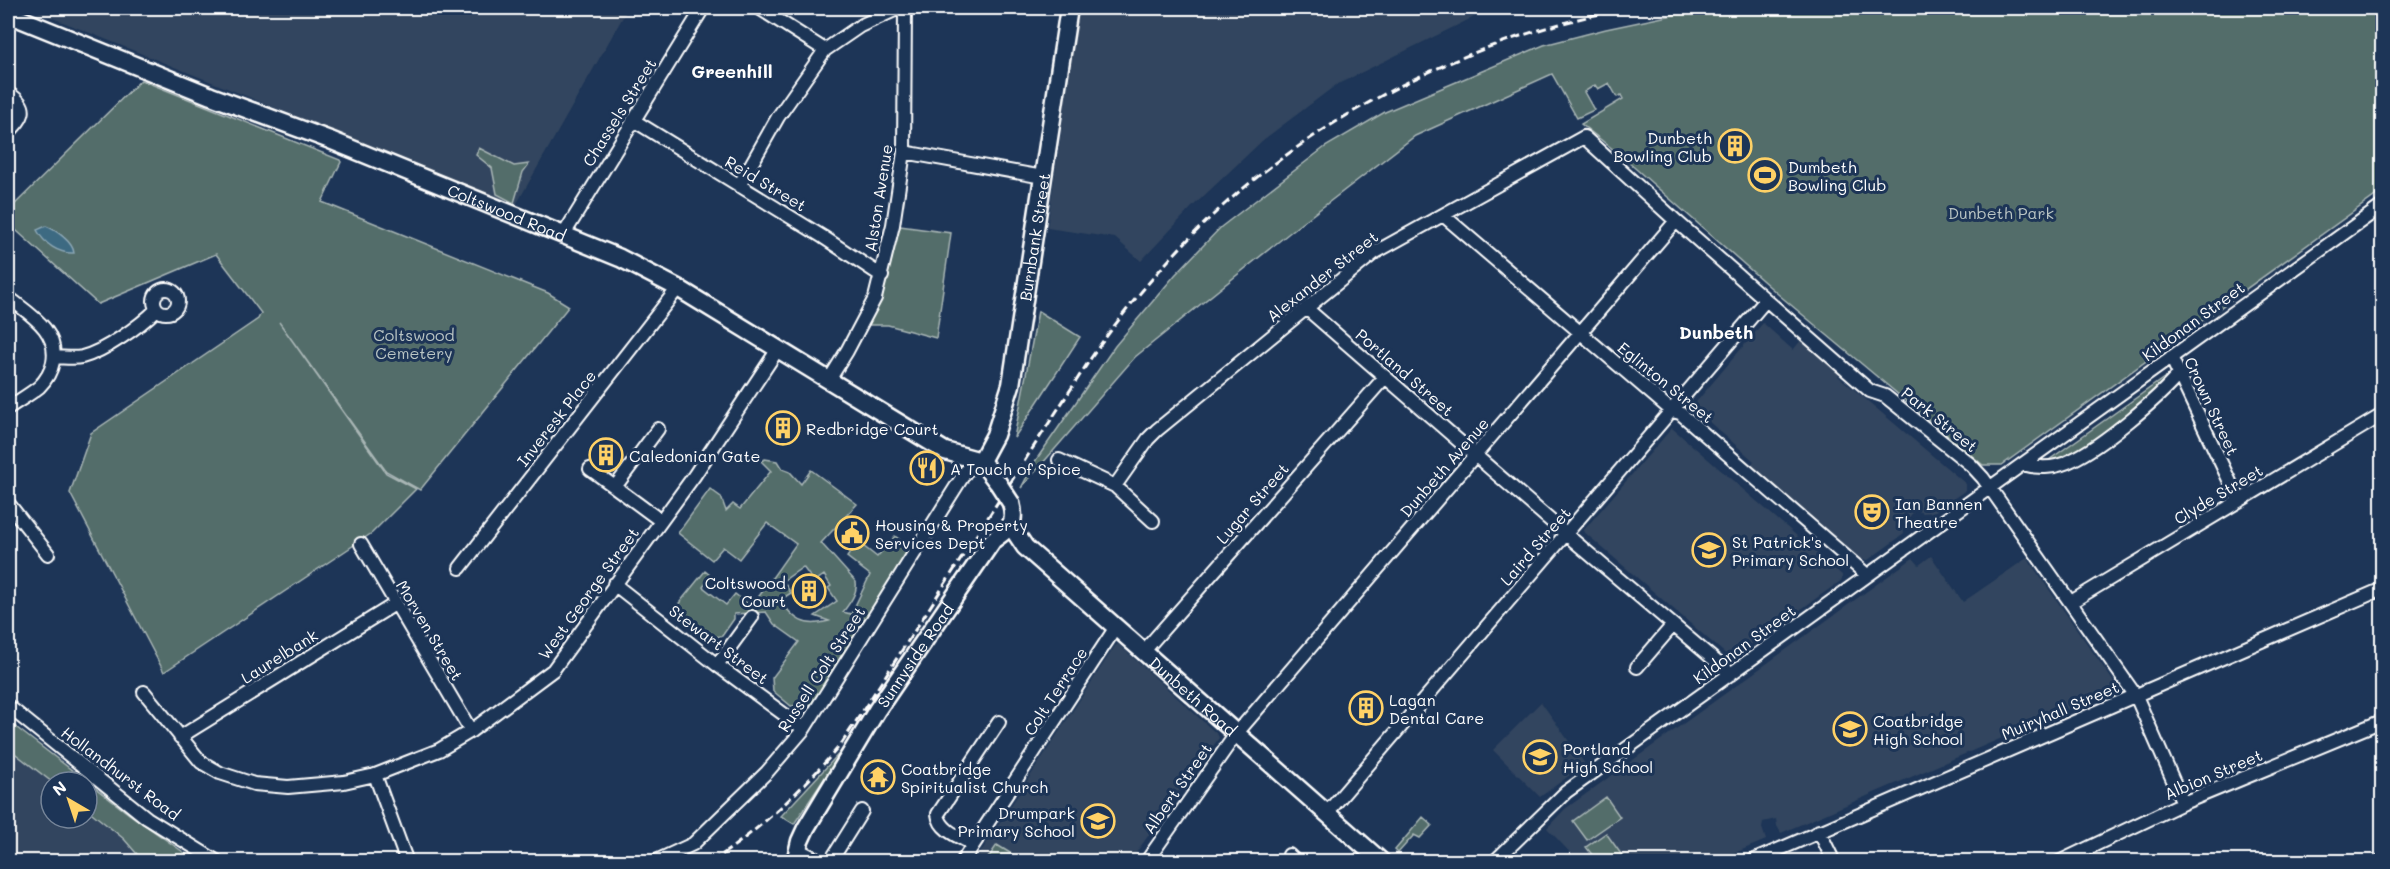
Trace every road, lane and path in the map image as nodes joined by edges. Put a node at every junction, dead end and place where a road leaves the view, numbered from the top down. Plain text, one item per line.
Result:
1 (703, 8) edge
2 (759, 8) edge
3 (899, 8) edge
4 (905, 8) edge
5 (1069, 8) edge
6 (8, 14) edge
7 (825, 50) junction
8 (8, 93) edge
9 (633, 120) junction
10 (8, 133) edge
11 (1584, 137) joint
12 (904, 152) junction
13 (1043, 177) junction
14 (739, 186) junction
15 (2382, 206) edge
16 (1443, 215) junction
17 (1676, 221) junction
18 (564, 234) junction
19 (882, 276) junction
20 (678, 288) junction
21 (8, 297) edge
22 (1766, 300) junction
23 (1306, 308) junction
24 (157, 309) dead end
25 (1581, 333) junction
26 (778, 349) junction
27 (54, 357) junction
28 (2171, 357) junction
29 (2180, 373) junction
30 (1385, 377) junction
31 (829, 380) junction
32 (8, 408) edge
33 (1672, 411) junction
34 (2382, 415) edge
35 (658, 429) dead end
36 (1477, 455) junction
37 (1059, 460) dead end
38 (981, 461) junction
39 (2023, 464) junction
40 (590, 469) dead end
41 (1114, 486) junction
42 (615, 487) junction
43 (1990, 489) junction
44 (2239, 501) junction
45 (8, 503) edge
46 (661, 520) junction
47 (1154, 521) dead end
48 (1011, 526) junction
49 (1567, 535) junction
50 (361, 544) dead end
51 (48, 554) dead end
52 (460, 568) dead end
53 (1867, 575) junction
54 (614, 584) junction
55 (2382, 589) edge
56 (2071, 602) junction
57 (395, 604) junction
58 (752, 617) dead end
59 (1673, 625) junction
60 (1116, 627) junction
61 (1144, 651) junction
62 (717, 665) junction
63 (1637, 667) dead end
64 (1731, 674) junction
65 (144, 692) dead end
66 (2136, 696) junction
67 (8, 706) edge
68 (2382, 721) edge
69 (999, 722) dead end
70 (804, 729) junction
71 (471, 732) junction
72 (1236, 734) junction
73 (180, 737) junction
74 (375, 775) junction
75 (2183, 803) junction
76 (862, 811) dead end
77 (1327, 813) junction
78 (1819, 831) junction
79 (973, 844) junction
80 (796, 855) edge
81 (218, 861) edge
82 (407, 861) edge
83 (654, 861) edge
84 (822, 861) edge
85 (830, 861) edge
86 (962, 861) edge
87 (1146, 861) edge
88 (1382, 861) edge
89 (1494, 861) edge
90 (1750, 861) edge
91 (1834, 861) edge
92 (2059, 861) edge

1 - 9 street, Chassels Street
2 - 7 street
3 - 7 street
4 - 12 street, Alston Avenue
5 - 13 main road, Burnbank Street
6 - 18 main road, Coltswood Road
7 - 14 street
8 - 10 street
9 - 14 street, Reid Street
9 - 18 street, Chassels Street
11 - 16 street, Alexander Street
11 - 17 street, Park Street
12 - 13 street
12 - 19 street, Alston Avenue
13 - 38 main road, Burnbank Street
14 - 19 street, Reid Street
15 - 28 street, Kildonan Street
16 - 23 street, Alexander Street
16 - 25 street, Eglinton Street
17 - 22 street, Park Street
17 - 25 street, Dunbeth Avenue
18 - 20 main road, Coltswood Road
19 - 31 street, Alston Avenue
20 - 26 main road, Coltswood Road
20 - 52 street, Inveresk Place
21 - 27 street
22 - 33 street, Laird Street
22 - 43 street, Park Street
23 - 30 street, Portland Street
23 - 41 street, Alexander Street
24 - 27 street
25 - 33 street, Eglinton Street
25 - 36 street, Dunbeth Avenue
26 - 31 main road, Coltswood Road
26 - 46 street, West George Street
27 - 32 street
28 - 29 street, Crown Street
28 - 39 street, Kildonan Street
29 - 39 street
29 - 44 street, Crown Street
30 - 36 street, Portland Street
30 - 61 street, Lugar Street
31 - 38 main road, Coltswood Road
33 - 49 street, Laird Street
33 - 53 street, Eglinton Street
34 - 44 street, Clyde Street
35 - 42 street
36 - 49 street, Portland Street
36 - 72 street, Dunbeth Avenue
37 - 41 street
38 - 48 main road, bridge
38 - 70 street, Russell Colt Street
39 - 43 street, Kildonan Street
40 - 42 street
41 - 47 street
42 - 46 street
43 - 53 street, Kildonan Street
43 - 56 street, Park Street
44 - 56 street, Clyde Street
45 - 51 street
46 - 54 street, West George Street
48 - 60 main road, Dunbeth Road
48 - 80 main road, Sunnyside Road
49 - 59 street, Portland Street
49 - 77 street, Laird Street
50 - 57 street, Morven Street
53 - 64 street, Kildonan Street
54 - 62 street, Stewart Street
54 - 71 street, West George Street
55 - 66 street, Muiryhall Street
56 - 66 street, Park Street
57 - 71 street, Morven Street
57 - 73 street, Laurelbank
58 - 62 street
59 - 63 street
59 - 64 street, Portland Street
60 - 61 main road, Dunbeth Road
60 - 79 street, Colt Terrace
61 - 72 main road, Dunbeth Road
62 - 70 street, Stewart Street
64 - 89 street, Kildonan Street
65 - 73 street, West George Street
66 - 75 street, Park Street
66 - 78 street, Muiryhall Street
67 - 81 street, Hollandhurst Road
68 - 75 street, Albion Street
69 - 79 street
70 - 83 street, Russell Colt Street
71 - 74 street, West George Street
72 - 77 main road, Dunbeth Road
72 - 87 street, Albert Street
73 - 74 street, West George Street
74 - 82 street
75 - 92 street, Albion Street
76 - 85 street
77 - 88 main road, Dunbeth Road
78 - 90 street, Muiryhall Street
78 - 91 street
79 - 86 street, Colt Terrace
80 - 84 street

